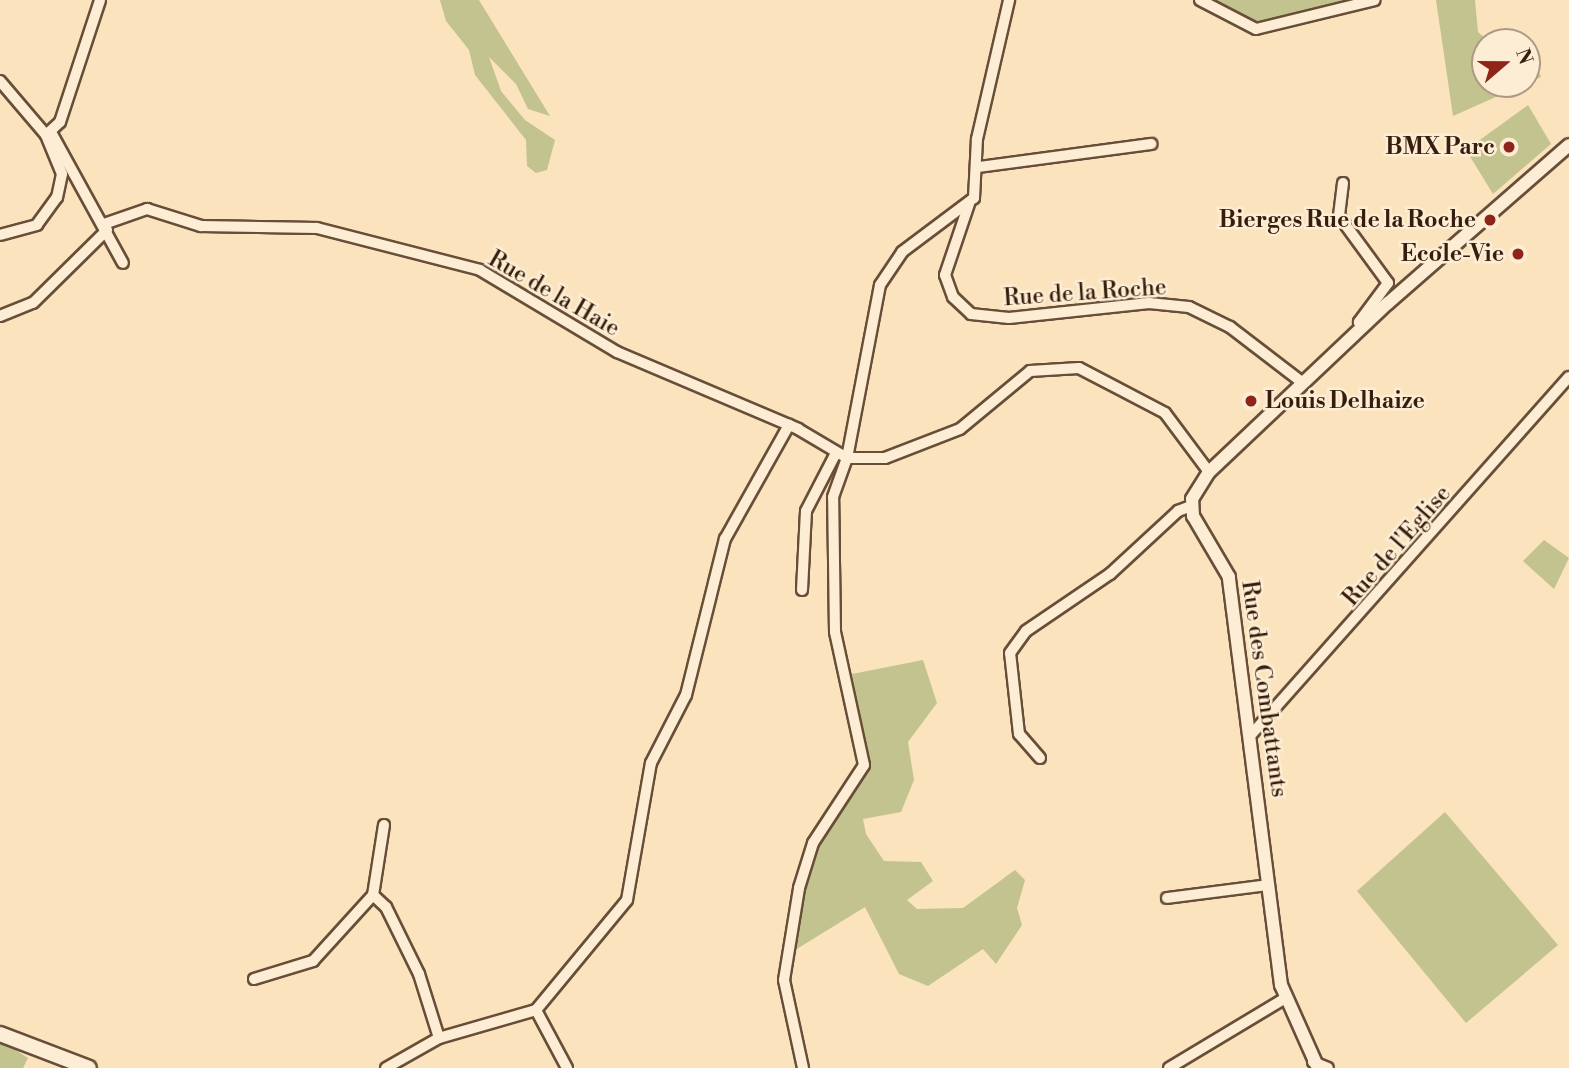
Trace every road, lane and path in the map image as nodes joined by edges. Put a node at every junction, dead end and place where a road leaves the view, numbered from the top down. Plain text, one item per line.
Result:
1 (100, 0) edge
2 (1009, 0) edge
3 (1200, 0) edge
4 (1375, 0) edge
5 (0, 81) edge
6 (49, 134) junction
7 (1151, 144) dead end
8 (1569, 145) edge
9 (979, 167) junction
10 (1343, 183) dead end
11 (969, 204) junction
12 (105, 227) junction
13 (0, 235) edge
14 (123, 263) dead end
15 (0, 316) edge
16 (1362, 328) junction
17 (1567, 382) edge
18 (1303, 383) junction
19 (789, 425) junction
20 (836, 453) junction
21 (847, 458) junction
22 (1209, 472) junction
23 (1191, 506) junction
24 (802, 590) dead end
25 (1250, 736) junction
26 (1040, 758) dead end
27 (384, 825) dead end
28 (1268, 884) junction
29 (373, 895) junction
30 (1167, 898) dead end
31 (254, 979) dead end
32 (1284, 999) junction
33 (536, 1010) junction
34 (0, 1034) edge
35 (439, 1038) junction
36 (1316, 1065) edge
37 (89, 1068) edge
38 (386, 1068) edge
39 (567, 1068) edge
40 (803, 1068) edge
41 (1169, 1068) edge
42 (1328, 1068) edge

1 - 6 street
2 - 9 street
3 - 4 street
5 - 6 street
6 - 12 street
6 - 13 street
7 - 9 street
8 - 16 street
9 - 11 street
10 - 16 street
11 - 18 street, Rue de la Roche
11 - 21 street
12 - 14 street
12 - 15 street
12 - 19 street, Rue de la Haie
16 - 18 street
17 - 25 street, Rue de l'Eglise
18 - 22 street
19 - 20 street, Rue de la Haie
19 - 33 street
20 - 21 street, Rue de la Haie
20 - 24 street
21 - 22 street
21 - 40 street
22 - 23 street
23 - 25 street, Rue des Combattants
23 - 26 street
25 - 28 street, Rue des Combattants
27 - 29 street
28 - 30 street
28 - 32 street, Rue des Combattants
29 - 31 street
29 - 35 street
32 - 36 street, Rue des Combattants
32 - 41 street
33 - 35 street
33 - 39 street
34 - 37 main road
35 - 38 street
36 - 42 street

